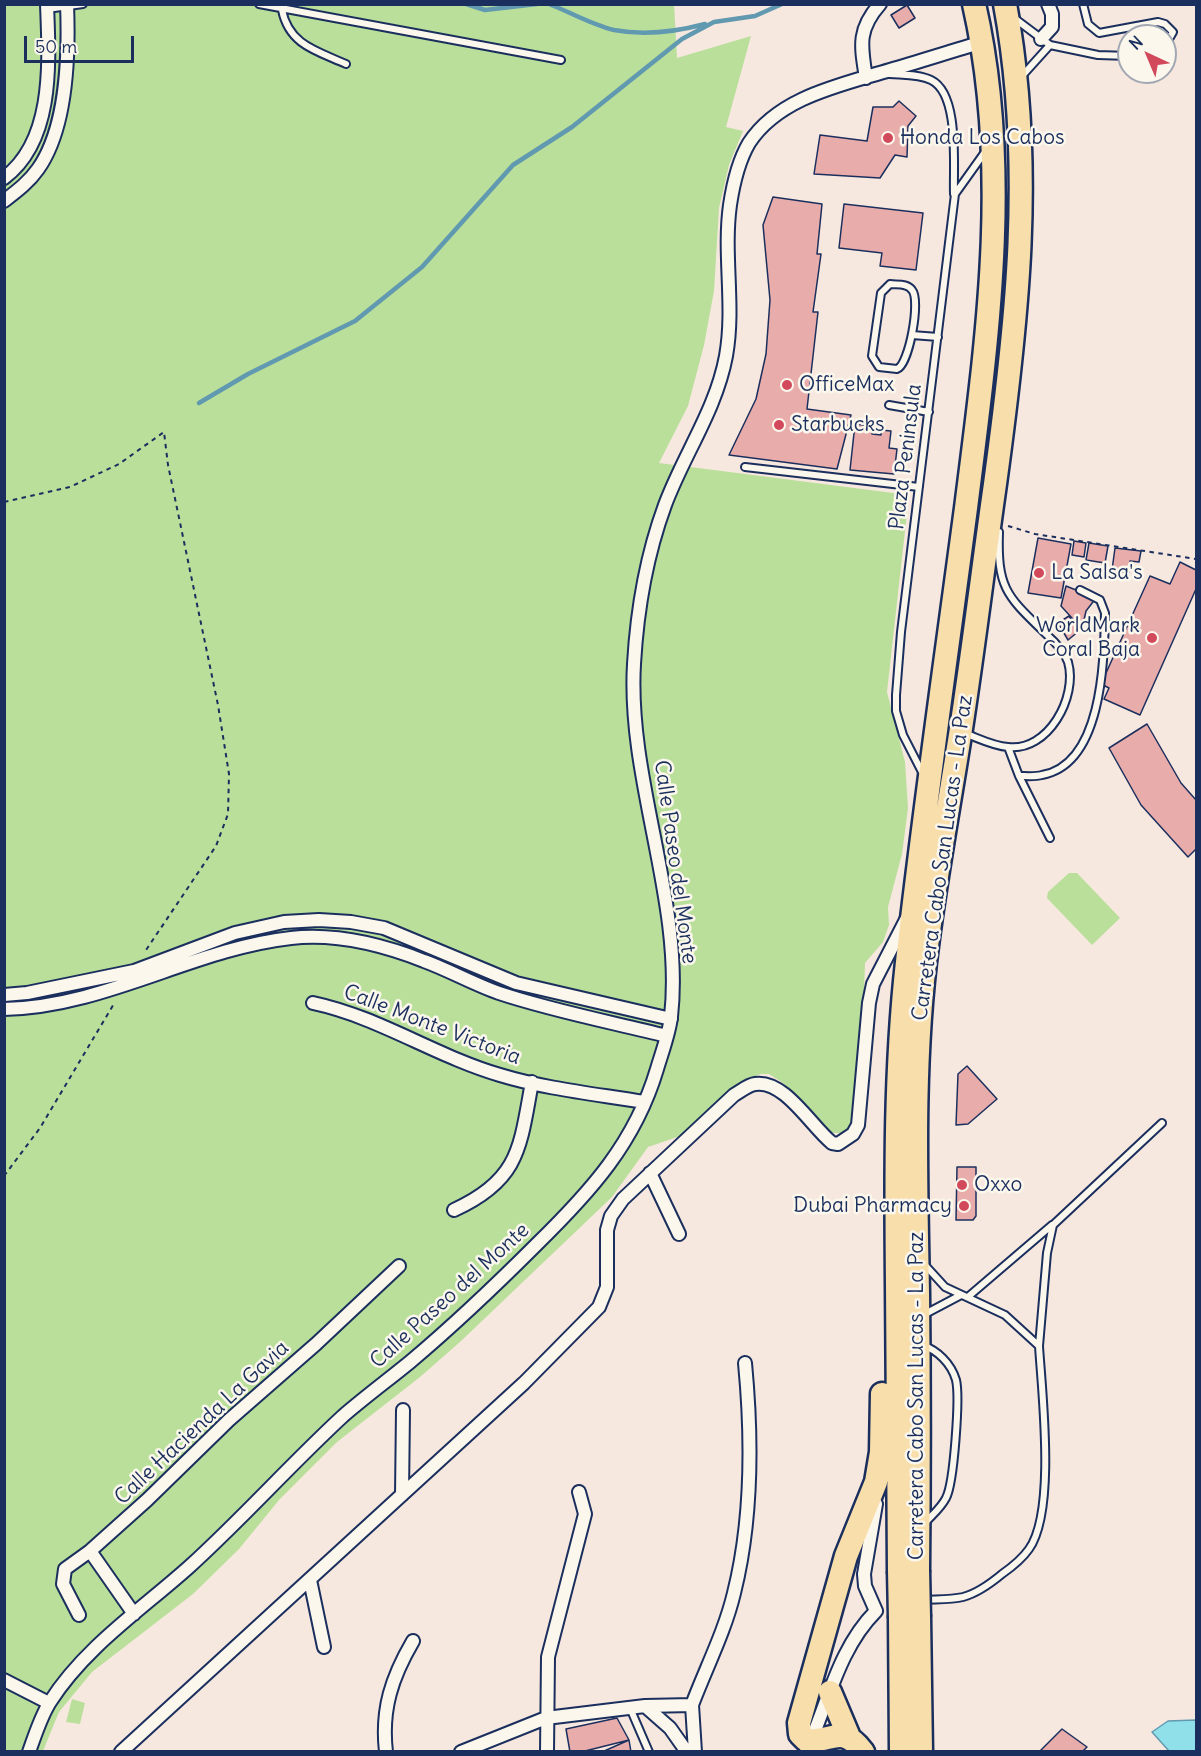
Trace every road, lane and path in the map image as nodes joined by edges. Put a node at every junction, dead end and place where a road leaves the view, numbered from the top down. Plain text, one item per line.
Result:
1 (83, 4) edge
2 (259, 4) edge
3 (880, 4) edge
4 (974, 4) edge
5 (1048, 4) edge
6 (1083, 4) edge
7 (67, 6) edge
8 (47, 7) edge
9 (1006, 9) edge
10 (282, 10) junction
11 (1147, 24) edge
12 (1166, 24) edge
13 (1117, 30) edge
14 (982, 42) junction
15 (1045, 42) junction
16 (1117, 56) edge
17 (561, 60) dead end
18 (346, 64) dead end
19 (880, 73) junction
20 (866, 78) junction
21 (1015, 83) junction
22 (992, 142) junction
23 (9, 174) edge
24 (24, 185) junction
25 (954, 195) junction
26 (4, 201) edge
27 (912, 335) junction
28 (938, 337) junction
29 (889, 405) dead end
30 (929, 412) junction
31 (1001, 440) junction
32 (745, 467) dead end
33 (919, 487) junction
34 (1003, 488) dead end
35 (4, 502) edge
36 (999, 524) joint
37 (1197, 559) edge
38 (1080, 590) dead end
39 (960, 732) junction
40 (1008, 747) junction
41 (1019, 776) junction
42 (927, 781) junction
43 (1050, 838) dead end
44 (915, 904) junction
45 (430, 945) junction
46 (424, 961) junction
47 (134, 971) junction
48 (124, 987) junction
49 (4, 995) edge
50 (313, 1003) dead end
51 (4, 1009) edge
52 (671, 1019) junction
53 (666, 1036) junction
54 (532, 1082) junction
55 (644, 1102) junction
56 (1162, 1123) dead end
57 (650, 1173) junction
58 (4, 1176) edge
59 (896, 1178) junction
60 (454, 1210) dead end
61 (1053, 1225) junction
62 (679, 1234) dead end
63 (917, 1253) junction
64 (399, 1266) dead end
65 (961, 1295) junction
66 (969, 1296) junction
67 (918, 1332) junction
68 (1039, 1346) junction
69 (745, 1363) dead end
70 (403, 1410) dead end
71 (881, 1452) junction
72 (579, 1492) dead end
73 (402, 1495) junction
74 (918, 1530) junction
75 (90, 1551) junction
76 (908, 1570) junction
77 (310, 1580) junction
78 (893, 1611) junction
79 (134, 1614) junction
80 (79, 1615) dead end
81 (412, 1641) dead end
82 (324, 1647) dead end
83 (4, 1680) edge
84 (830, 1692) junction
85 (49, 1703) junction
86 (692, 1705) junction
87 (645, 1706) junction
88 (629, 1708) junction
89 (546, 1718) junction
90 (856, 1744) edge
91 (808, 1746) edge
92 (29, 1752) edge
93 (121, 1752) edge
94 (386, 1752) edge
95 (462, 1752) edge
96 (547, 1752) edge
97 (649, 1752) edge
98 (687, 1752) edge
99 (695, 1752) edge
100 (902, 1752) edge
101 (921, 1752) edge

1 - 7 lane
2 - 10 lane
3 - 20 street
4 - 14 highway, Carretera Cabo San Lucas - La Paz
5 - 15 street
6 - 13 lane
7 - 8 lane
7 - 24 street
8 - 23 street
9 - 15 lane
9 - 21 highway, Carretera Cabo San Lucas - La Paz
10 - 17 lane
10 - 18 lane
11 - 12 lane
14 - 19 street, Calle Paseo del Monte
14 - 22 highway, Carretera Cabo San Lucas - La Paz
15 - 16 lane
15 - 21 lane
19 - 20 street, Calle Paseo del Monte
19 - 25 lane
20 - 52 street, Calle Paseo del Monte
21 - 31 highway, Carretera Cabo San Lucas - La Paz
22 - 25 lane, Plaza Peninsula
22 - 42 highway, Carretera Cabo San Lucas - La Paz
23 - 24 street
24 - 26 street
25 - 28 lane, Plaza Peninsula
27 - 27 lane
27 - 28 lane
28 - 30 lane, Plaza Peninsula
29 - 30 lane
30 - 33 lane, Plaza Peninsula
31 - 34 lane
31 - 39 highway, Carretera Cabo San Lucas - La Paz
32 - 33 lane
33 - 42 lane, Plaza Peninsula
35 - 47 path
36 - 37 path
36 - 40 lane
38 - 41 lane
39 - 40 lane
39 - 63 highway, Carretera Cabo San Lucas - La Paz
40 - 41 lane
41 - 43 lane
42 - 44 highway, Carretera Cabo San Lucas - La Paz
44 - 57 street
44 - 59 highway, Carretera Cabo San Lucas - La Paz
45 - 46 street
45 - 47 street
45 - 52 street
46 - 48 street
46 - 53 street
47 - 49 street
48 - 51 street
48 - 58 path
50 - 54 street, Calle Monte Victoria
52 - 53 street, Calle Paseo del Monte
53 - 55 street, Calle Paseo del Monte
54 - 55 street, Calle Monte Victoria
54 - 60 street
55 - 79 street, Calle Paseo del Monte
56 - 61 lane
57 - 62 street
57 - 73 street
59 - 71 highway
59 - 76 highway, Carretera Cabo San Lucas - La Paz
61 - 66 lane
61 - 68 lane
63 - 65 lane
63 - 67 highway, Carretera Cabo San Lucas - La Paz
64 - 75 street, Calle Hacienda La Gavia
65 - 66 lane
65 - 67 lane
66 - 68 lane
67 - 74 highway, Carretera Cabo San Lucas - La Paz
67 - 74 lane
68 - 78 lane
69 - 86 street
70 - 73 street
71 - 78 street
71 - 91 highway
72 - 89 street
73 - 77 street
74 - 76 highway, Carretera Cabo San Lucas - La Paz
75 - 79 street
75 - 80 street, Calle Hacienda La Gavia
76 - 78 highway, Carretera Cabo San Lucas - La Paz, bridge
77 - 82 street
77 - 93 street
78 - 84 street
78 - 100 highway, Carretera Cabo San Lucas - La Paz
78 - 101 highway, Carretera Cabo San Lucas - La Paz
79 - 85 street, Calle Paseo del Monte
81 - 94 street
83 - 85 street
84 - 90 highway
84 - 91 street
85 - 92 street, Calle Paseo del Monte
86 - 87 street
86 - 99 street
87 - 88 street
87 - 98 street
88 - 89 street
88 - 97 lane
89 - 95 street
89 - 96 street
90 - 91 highway

